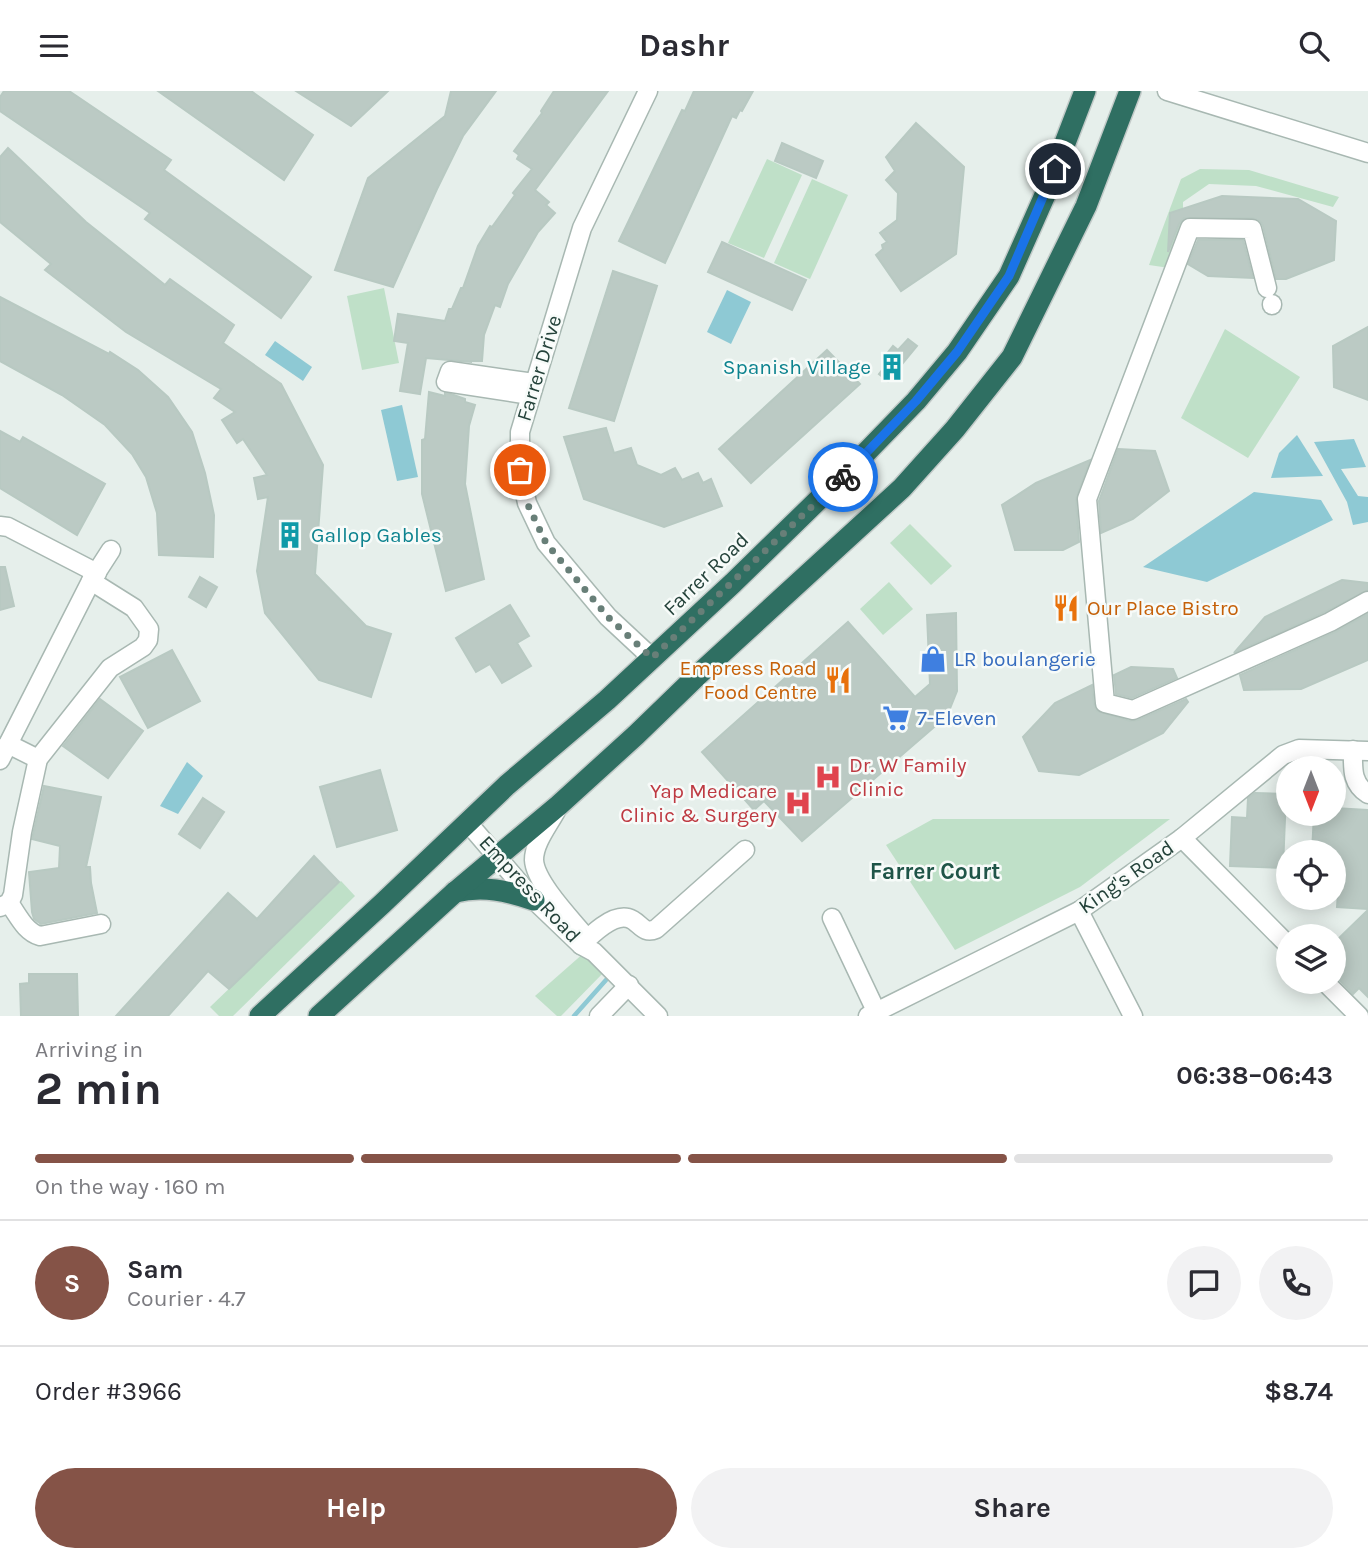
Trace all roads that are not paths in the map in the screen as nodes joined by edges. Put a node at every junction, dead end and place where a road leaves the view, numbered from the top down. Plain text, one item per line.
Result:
1 (648, 91) edge
2 (1085, 91) edge
3 (1130, 91) edge
4 (1167, 91) edge
5 (1368, 153) edge
6 (1270, 299) dead end
7 (448, 376) dead end
8 (532, 389) junction
9 (0, 526) edge
10 (111, 550) dead end
11 (94, 577) junction
12 (1368, 601) edge
13 (652, 658) junction
14 (1361, 750) edge
15 (4, 752) edge
16 (38, 759) junction
17 (1368, 794) edge
18 (559, 805) junction
19 (468, 823) junction
20 (1182, 838) junction
21 (745, 850) dead end
22 (498, 856) junction
23 (454, 893) junction
24 (534, 900) junction
25 (5, 905) edge
26 (1079, 911) junction
27 (832, 918) dead end
28 (101, 924) dead end
29 (1276, 933) edge
30 (587, 945) junction
31 (629, 985) junction
32 (1337, 994) edge
33 (870, 1015) edge
34 (260, 1016) edge
35 (319, 1016) edge
36 (599, 1016) edge
37 (658, 1016) edge
38 (1133, 1016) edge
39 (1359, 1016) edge

1 - 8 street, Farrer Drive
2 - 13 highway, Farrer Road
3 - 18 highway
4 - 5 street
6 - 12 street
7 - 8 street
8 - 13 street, Farrer Drive
9 - 11 street
10 - 11 street
11 - 15 street
11 - 16 street
13 - 19 highway, Farrer Road
14 - 17 street
14 - 20 street, King's Road
15 - 16 street
16 - 25 street
18 - 22 highway
18 - 30 street, Empress Road
19 - 22 street, Empress Road
19 - 34 highway, Farrer Road
20 - 26 street, King's Road
20 - 29 street
21 - 30 street
22 - 23 highway
22 - 24 street, Empress Road
23 - 24 highway
23 - 35 highway
24 - 30 street, Empress Road
25 - 28 street
26 - 33 street, King's Road
26 - 38 street
27 - 33 street, King's Road
30 - 31 street, Empress Road
31 - 36 street
31 - 37 street, Empress Road
32 - 39 street

